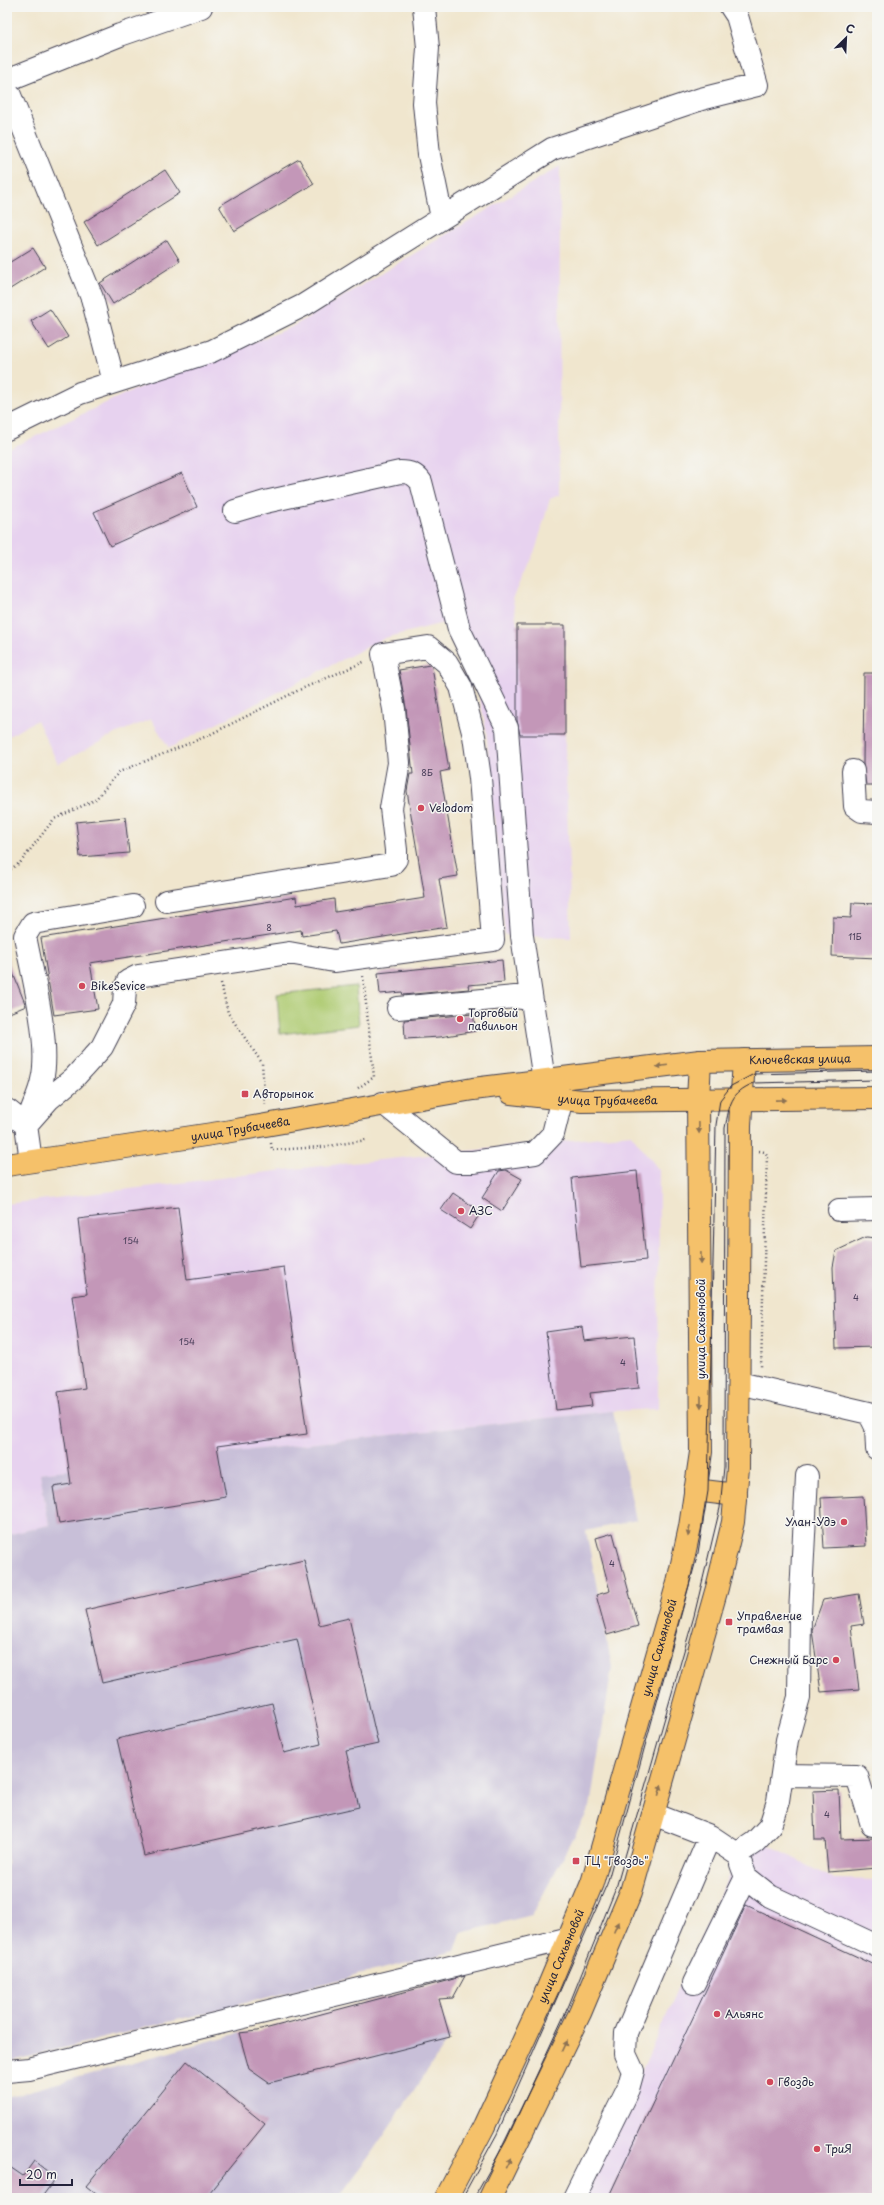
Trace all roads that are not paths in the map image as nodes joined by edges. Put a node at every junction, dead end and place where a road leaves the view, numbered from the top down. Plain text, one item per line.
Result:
1 (201, 7) edge
2 (424, 7) edge
3 (731, 7) edge
4 (7, 80) edge
5 (7, 88) edge
6 (442, 218) junction
7 (114, 382) junction
8 (7, 429) edge
9 (235, 511) dead end
10 (853, 771) dead end
11 (877, 812) edge
12 (166, 901) dead end
13 (133, 906) dead end
14 (531, 998) junction
15 (398, 1008) dead end
16 (877, 1058) edge
17 (733, 1060) junction
18 (700, 1061) junction
19 (544, 1080) junction
20 (473, 1089) junction
21 (562, 1098) junction
22 (877, 1098) edge
23 (698, 1100) junction
24 (742, 1100) junction
25 (383, 1104) junction
26 (7, 1110) edge
27 (26, 1125) junction
28 (31, 1161) junction
29 (7, 1164) edge
30 (839, 1210) dead end
31 (877, 1210) edge
32 (739, 1384) junction
33 (873, 1408) edge
34 (877, 1449) edge
35 (807, 1476) dead end
36 (695, 1490) junction
37 (736, 1495) junction
38 (782, 1775) junction
39 (653, 1814) junction
40 (877, 1825) edge
41 (710, 1836) junction
42 (737, 1854) junction
43 (746, 1877) junction
44 (570, 1938) junction
45 (877, 1946) edge
46 (694, 1983) dead end
47 (7, 2071) edge
48 (446, 2198) edge
49 (490, 2198) edge
50 (574, 2198) edge

1 - 4 street
2 - 6 street
3 - 6 street
5 - 7 street
6 - 7 street
7 - 8 street
9 - 14 street
10 - 11 street
12 - 27 street
13 - 27 street
14 - 15 street
14 - 19 street
16 - 17 main road, Ключевская улица
17 - 18 main road, улица Трубачеева
17 - 24 main road
18 -> 19 main road, улица Трубачеева
18 - 23 main road, улица Сахьяновой
19 - 20 main road, улица Трубачеева
20 - 21 main road, улица Трубачеева
20 - 25 main road, улица Трубачеева
21 - 23 main road, улица Трубачеева
21 - 25 street
24 -> 22 main road
23 - 24 main road, улица Трубачеева
23 -> 36 main road, улица Сахьяновой
24 - 32 main road
25 - 28 main road, улица Трубачеева
26 - 27 street
27 - 28 street
28 - 29 main road, улица Трубачеева
30 - 31 street
32 - 33 street
32 - 37 main road
33 - 34 street
35 - 38 street
36 - 37 main road
36 -> 44 main road, улица Сахьяновой
39 -> 37 main road
38 - 40 street
38 - 42 street
39 - 41 street
49 -> 39 main road
41 - 42 street
41 - 50 street
42 - 43 street
43 - 45 street
43 - 46 street
44 - 47 street
44 - 48 main road, улица Сахьяновой

